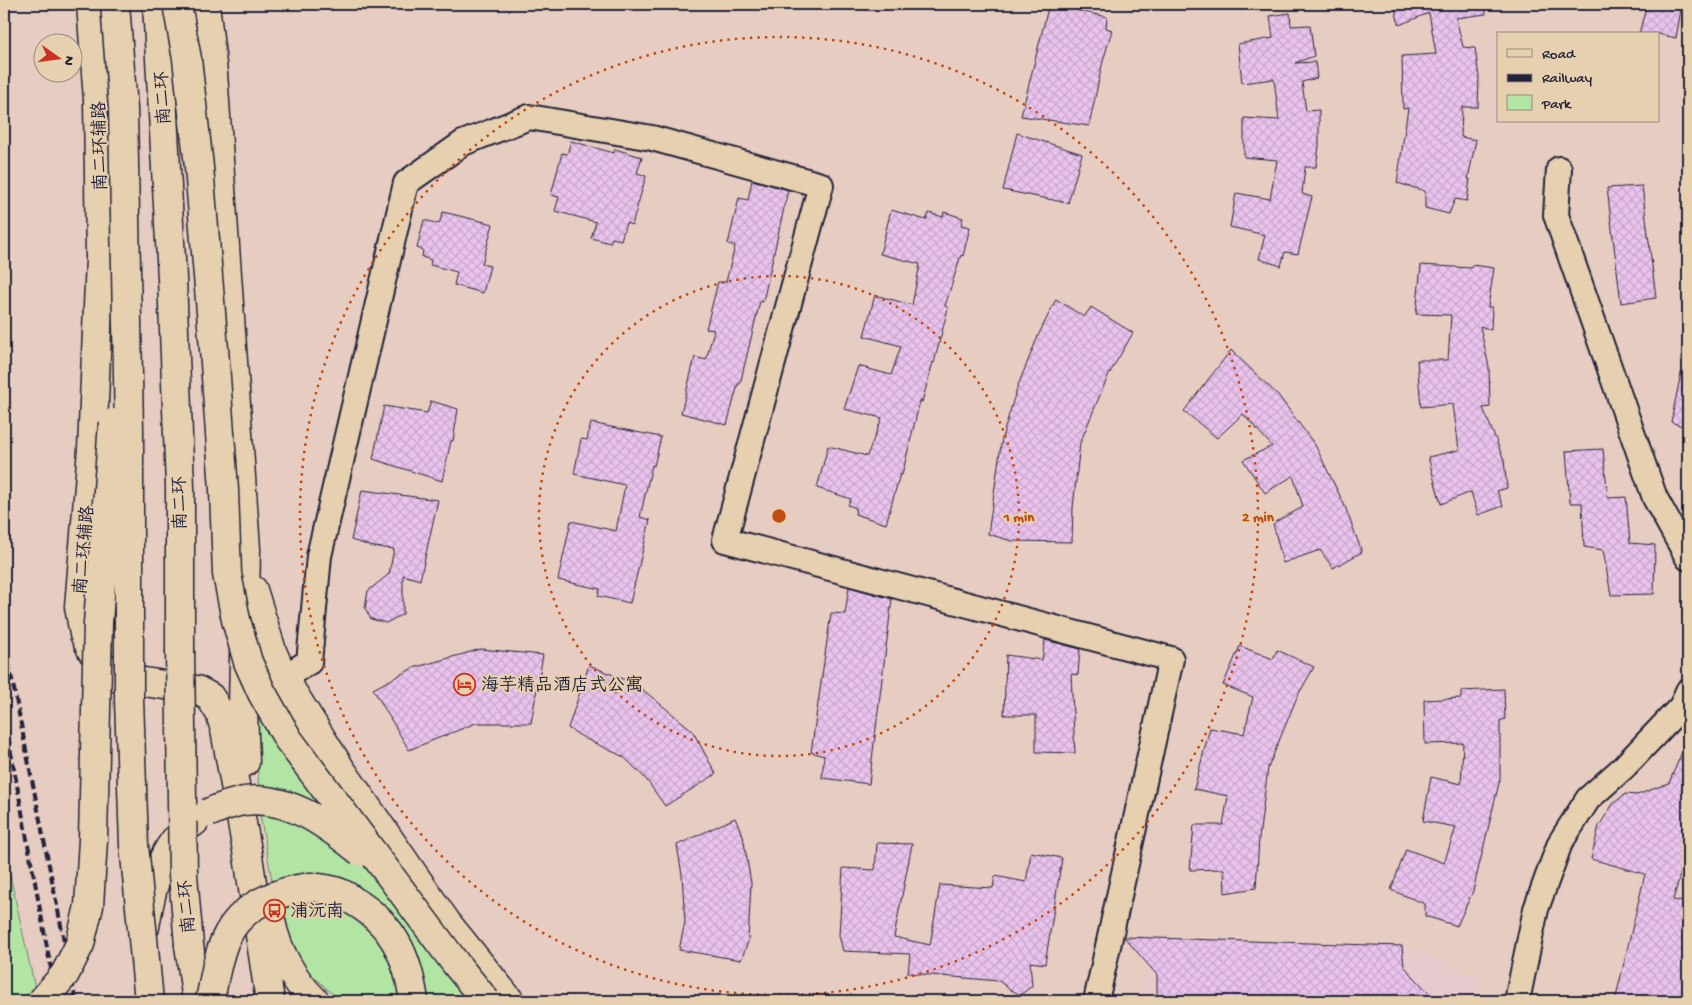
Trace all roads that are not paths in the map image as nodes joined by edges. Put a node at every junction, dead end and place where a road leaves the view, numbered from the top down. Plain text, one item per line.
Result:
1 (91, 4) edge
2 (115, 4) edge
3 (156, 4) edge
4 (177, 4) edge
5 (205, 4) edge
6 (1559, 169) dead end
7 (126, 264) junction
8 (246, 548) junction
9 (1688, 558) edge
10 (283, 677) junction
11 (1688, 692) edge
12 (398, 885) junction
13 (144, 935) junction
14 (42, 1001) edge
15 (149, 1001) edge
16 (197, 1001) edge
17 (210, 1001) edge
18 (270, 1001) edge
19 (315, 1001) edge
20 (414, 1001) edge
21 (486, 1001) edge
22 (510, 1001) edge
23 (1096, 1001) edge
24 (1517, 1001) edge

1 - 18 main road, 南二环辅路
2 - 7 main road, bridge
3 - 16 main road, 南二环, bridge
4 - 12 main road, bridge
5 - 8 main road
6 - 9 street
7 - 13 main road, bridge
7 - 14 main road, bridge
8 - 10 main road
8 - 19 main road
10 - 22 main road
10 - 23 street
11 - 24 street
12 - 13 main road, bridge
12 - 21 main road, bridge
13 - 15 main road, bridge
17 - 20 main road, bridge

